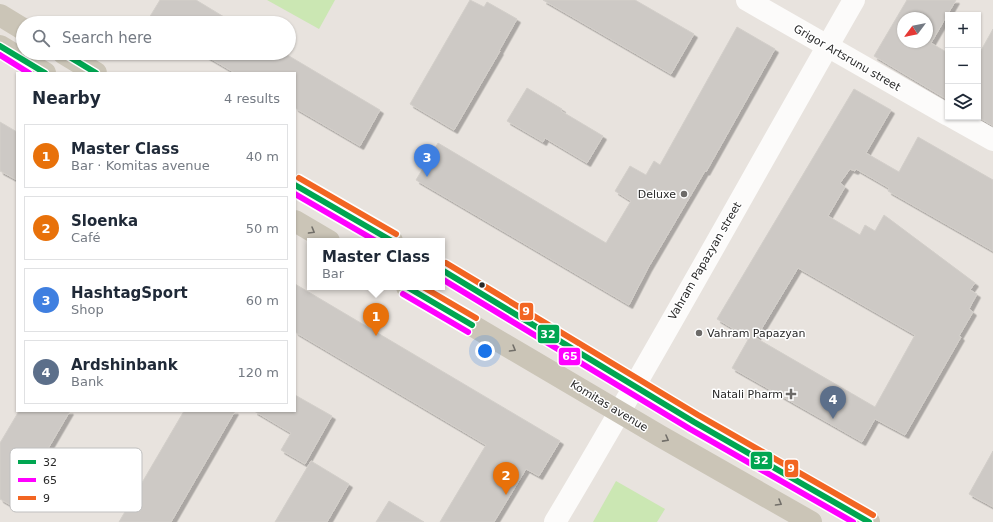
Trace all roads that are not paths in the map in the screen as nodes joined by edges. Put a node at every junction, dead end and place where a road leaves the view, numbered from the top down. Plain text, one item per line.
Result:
1 (747, 0) edge
2 (854, 0) edge
3 (0, 15) edge
4 (16, 25) edge
5 (0, 46) edge
6 (827, 46) junction
7 (16, 56) edge
8 (23, 60) edge
9 (75, 60) edge
10 (43, 72) edge
11 (94, 72) edge
12 (945, 113) edge
13 (957, 120) edge
14 (993, 140) edge
15 (296, 186) edge
16 (296, 222) edge
17 (324, 238) edge
18 (387, 238) edge
19 (445, 272) edge
20 (412, 290) edge
21 (635, 385) junction
22 (620, 412) junction
23 (556, 522) edge
24 (811, 522) edge
25 (869, 522) edge

1 - 6 street, Grigor Artsrunu street
2 - 6 street, Vahram Papazyan street
3 - 4 main road
5 - 7 main road
6 - 12 street, Grigor Artsrunu street
6 - 21 street, Vahram Papazyan street
8 - 10 main road
9 - 11 main road
13 - 14 street
15 - 18 main road
16 -> 17 main road
19 - 21 main road
20 -> 22 main road, Komitas avenue
21 - 22 street, Vahram Papazyan street
21 - 25 main road
22 - 23 street, Vahram Papazyan street
22 -> 24 main road, Komitas avenue

